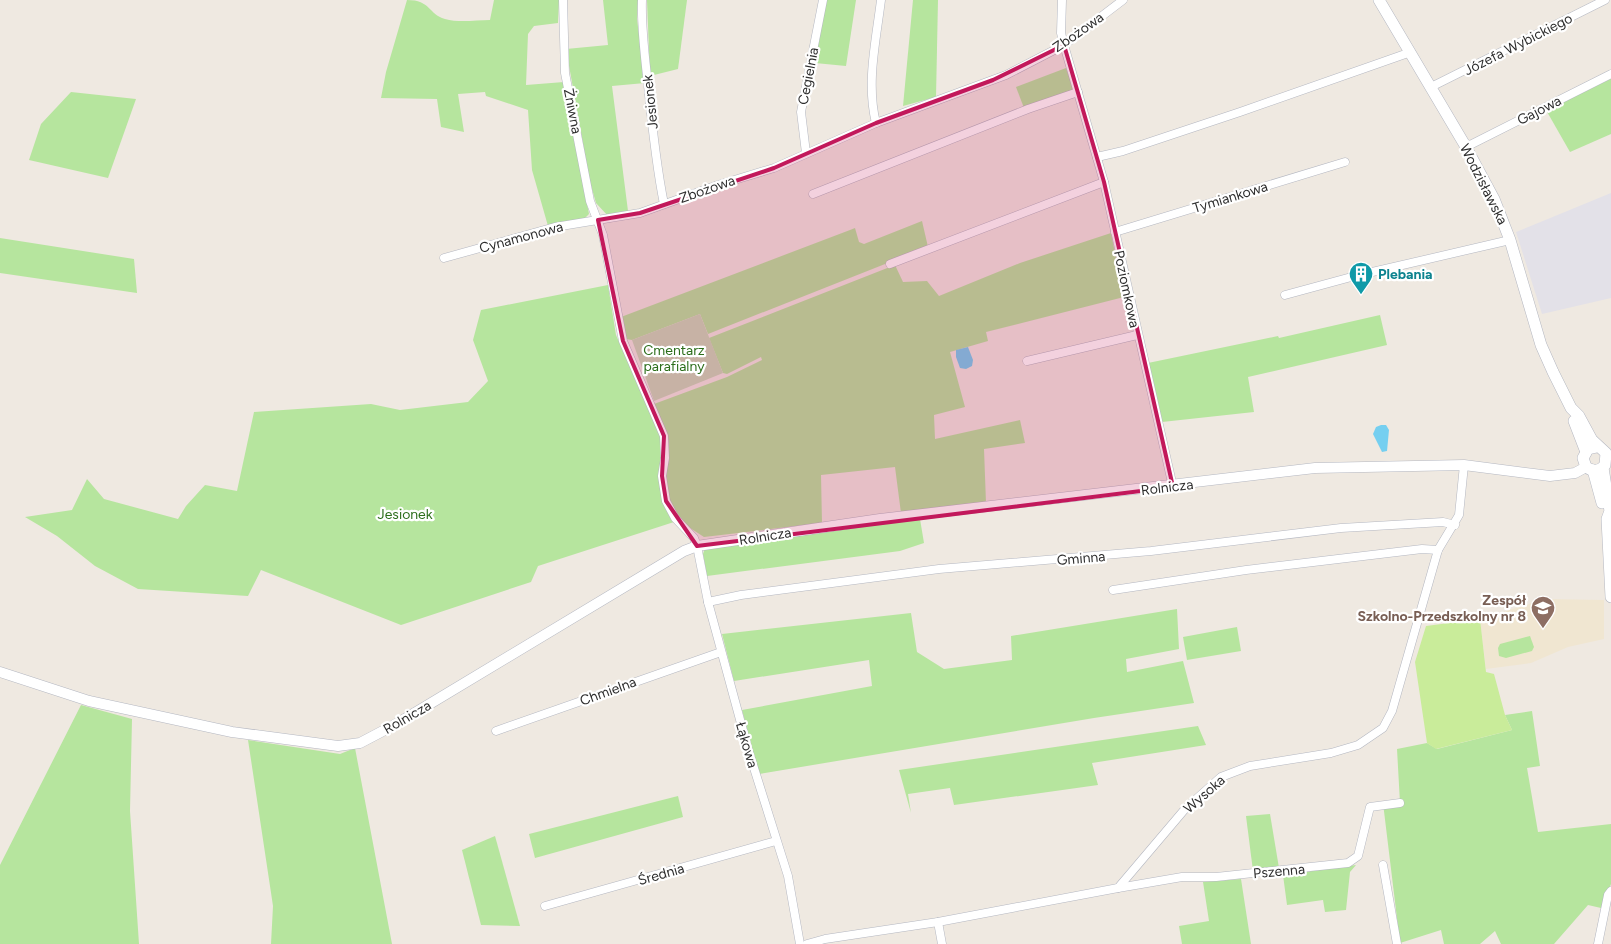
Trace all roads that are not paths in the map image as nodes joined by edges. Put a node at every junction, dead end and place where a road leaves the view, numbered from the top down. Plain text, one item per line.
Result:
1 (563, 0) edge
2 (642, 0) edge
3 (823, 0) edge
4 (881, 0) edge
5 (1062, 0) edge
6 (1123, 0) edge
7 (1379, 0) edge
8 (1604, 0) edge
9 (1064, 46) junction
10 (1411, 52) junction
11 (1611, 74) edge
12 (1431, 87) junction
13 (1078, 92) junction
14 (876, 124) junction
15 (1466, 147) junction
16 (806, 154) junction
17 (1097, 157) junction
18 (1345, 162) dead end
19 (1104, 182) junction
20 (813, 194) dead end
21 (664, 204) junction
22 (598, 220) junction
23 (1114, 232) junction
24 (1510, 240) junction
25 (444, 258) dead end
26 (890, 264) dead end
27 (1285, 294) dead end
28 (1137, 335) junction
29 (1027, 361) dead end
30 (1571, 408) junction
31 (1605, 451) edge
32 (1586, 452) junction
33 (1464, 465) junction
34 (1594, 468) junction
35 (1173, 487) junction
36 (1609, 519) edge
37 (1455, 524) junction
38 (697, 546) junction
39 (1438, 550) junction
40 (1611, 588) edge
41 (1113, 590) dead end
42 (1611, 597) edge
43 (708, 602) junction
44 (721, 652) junction
45 (0, 672) edge
46 (496, 731) dead end
47 (1400, 803) dead end
48 (776, 841) junction
49 (1383, 865) dead end
50 (1118, 888) junction
51 (1611, 891) edge
52 (545, 906) dead end
53 (938, 922) junction
54 (800, 944) edge
55 (807, 944) edge
56 (942, 944) edge
57 (1397, 944) edge
58 (1598, 944) edge

1 - 22 street, Żniwna
2 - 21 street, Jesionek
3 - 16 street, Cegielnia
4 - 14 street
5 - 9 street, Poziomkowa
6 - 9 street, Zbożowa
7 - 10 main road, Wodzisławska
8 - 12 street, Józefa Wybickiego
9 - 13 street, Poziomkowa
9 - 14 street, Zbożowa
10 - 12 main road, Wodzisławska
10 - 17 street
11 - 15 street, Gajowa
12 - 15 main road, Wodzisławska
13 - 17 street, Poziomkowa
13 - 20 street
14 - 16 street, Zbożowa
15 - 24 main road, Wodzisławska
16 - 21 street, Zbożowa
17 - 19 street, Poziomkowa
18 - 23 street, Tymiankowa
19 - 23 street, Poziomkowa
19 - 26 street
21 - 22 street, Zbożowa
22 - 25 street, Cynamonowa
22 - 38 street
23 - 28 street, Poziomkowa
24 - 27 street
24 - 30 main road, Wodzisławska
28 - 29 street
28 - 35 street, Poziomkowa
30 - 31 main road, Wodzisławska
30 - 32 main road, Wodzisławska
31 - 32 main road
31 - 34 main road
32 - 34 main road
33 - 34 street, Rolnicza
33 - 35 street, Rolnicza
33 - 37 street, Wysoka
34 - 36 main road
35 - 38 street, Rolnicza
36 - 40 main road
37 - 39 street, Wysoka
37 - 43 street, Gminna
38 - 43 street, Łąkowa
38 - 45 street, Rolnicza
39 - 41 street
39 - 50 street, Wysoka
40 - 42 main road
43 - 44 street, Łąkowa
44 - 46 street, Chmielna
44 - 48 street, Łąkowa
47 - 50 street, Pszenna
48 - 52 street, Średnia
48 - 54 street, Łąkowa
49 - 57 street
50 - 53 street
51 - 58 street
53 - 55 street
53 - 56 street

